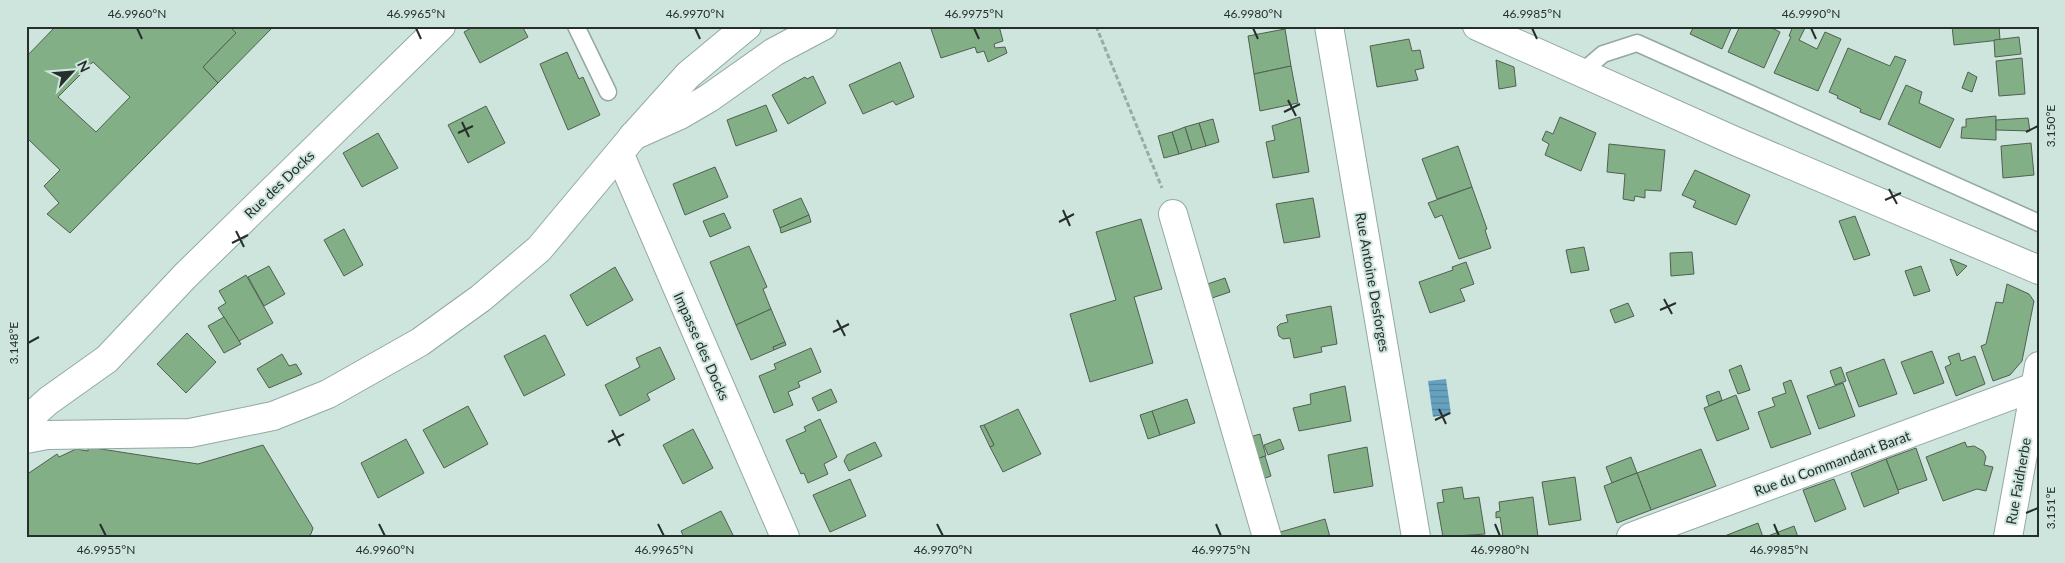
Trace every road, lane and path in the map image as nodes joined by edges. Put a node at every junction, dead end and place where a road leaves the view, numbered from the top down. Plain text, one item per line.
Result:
1 (441, 26) edge
2 (576, 26) edge
3 (747, 26) edge
4 (822, 26) edge
5 (1096, 26) edge
6 (1329, 26) edge
7 (1477, 26) edge
8 (1582, 72) junction
9 (608, 92) dead end
10 (627, 146) junction
11 (1172, 214) joint
12 (2039, 223) edge
13 (2039, 270) edge
14 (2036, 377) edge
15 (26, 421) edge
16 (26, 439) edge
17 (786, 537) edge
18 (1267, 537) edge
19 (1416, 537) edge
20 (1631, 537) edge
21 (2008, 537) edge

1 - 15 street, Rue des Docks
2 - 9 lane
3 - 10 street
4 - 10 street
5 - 11 path
6 - 19 street, Rue Antoine Desforges
7 - 8 street
8 - 12 lane
8 - 13 street
10 - 16 street
10 - 17 street, Impasse des Docks
11 - 18 street
14 - 20 street, Rue du Commandant Barat
14 - 21 street, Rue Faidherbe

